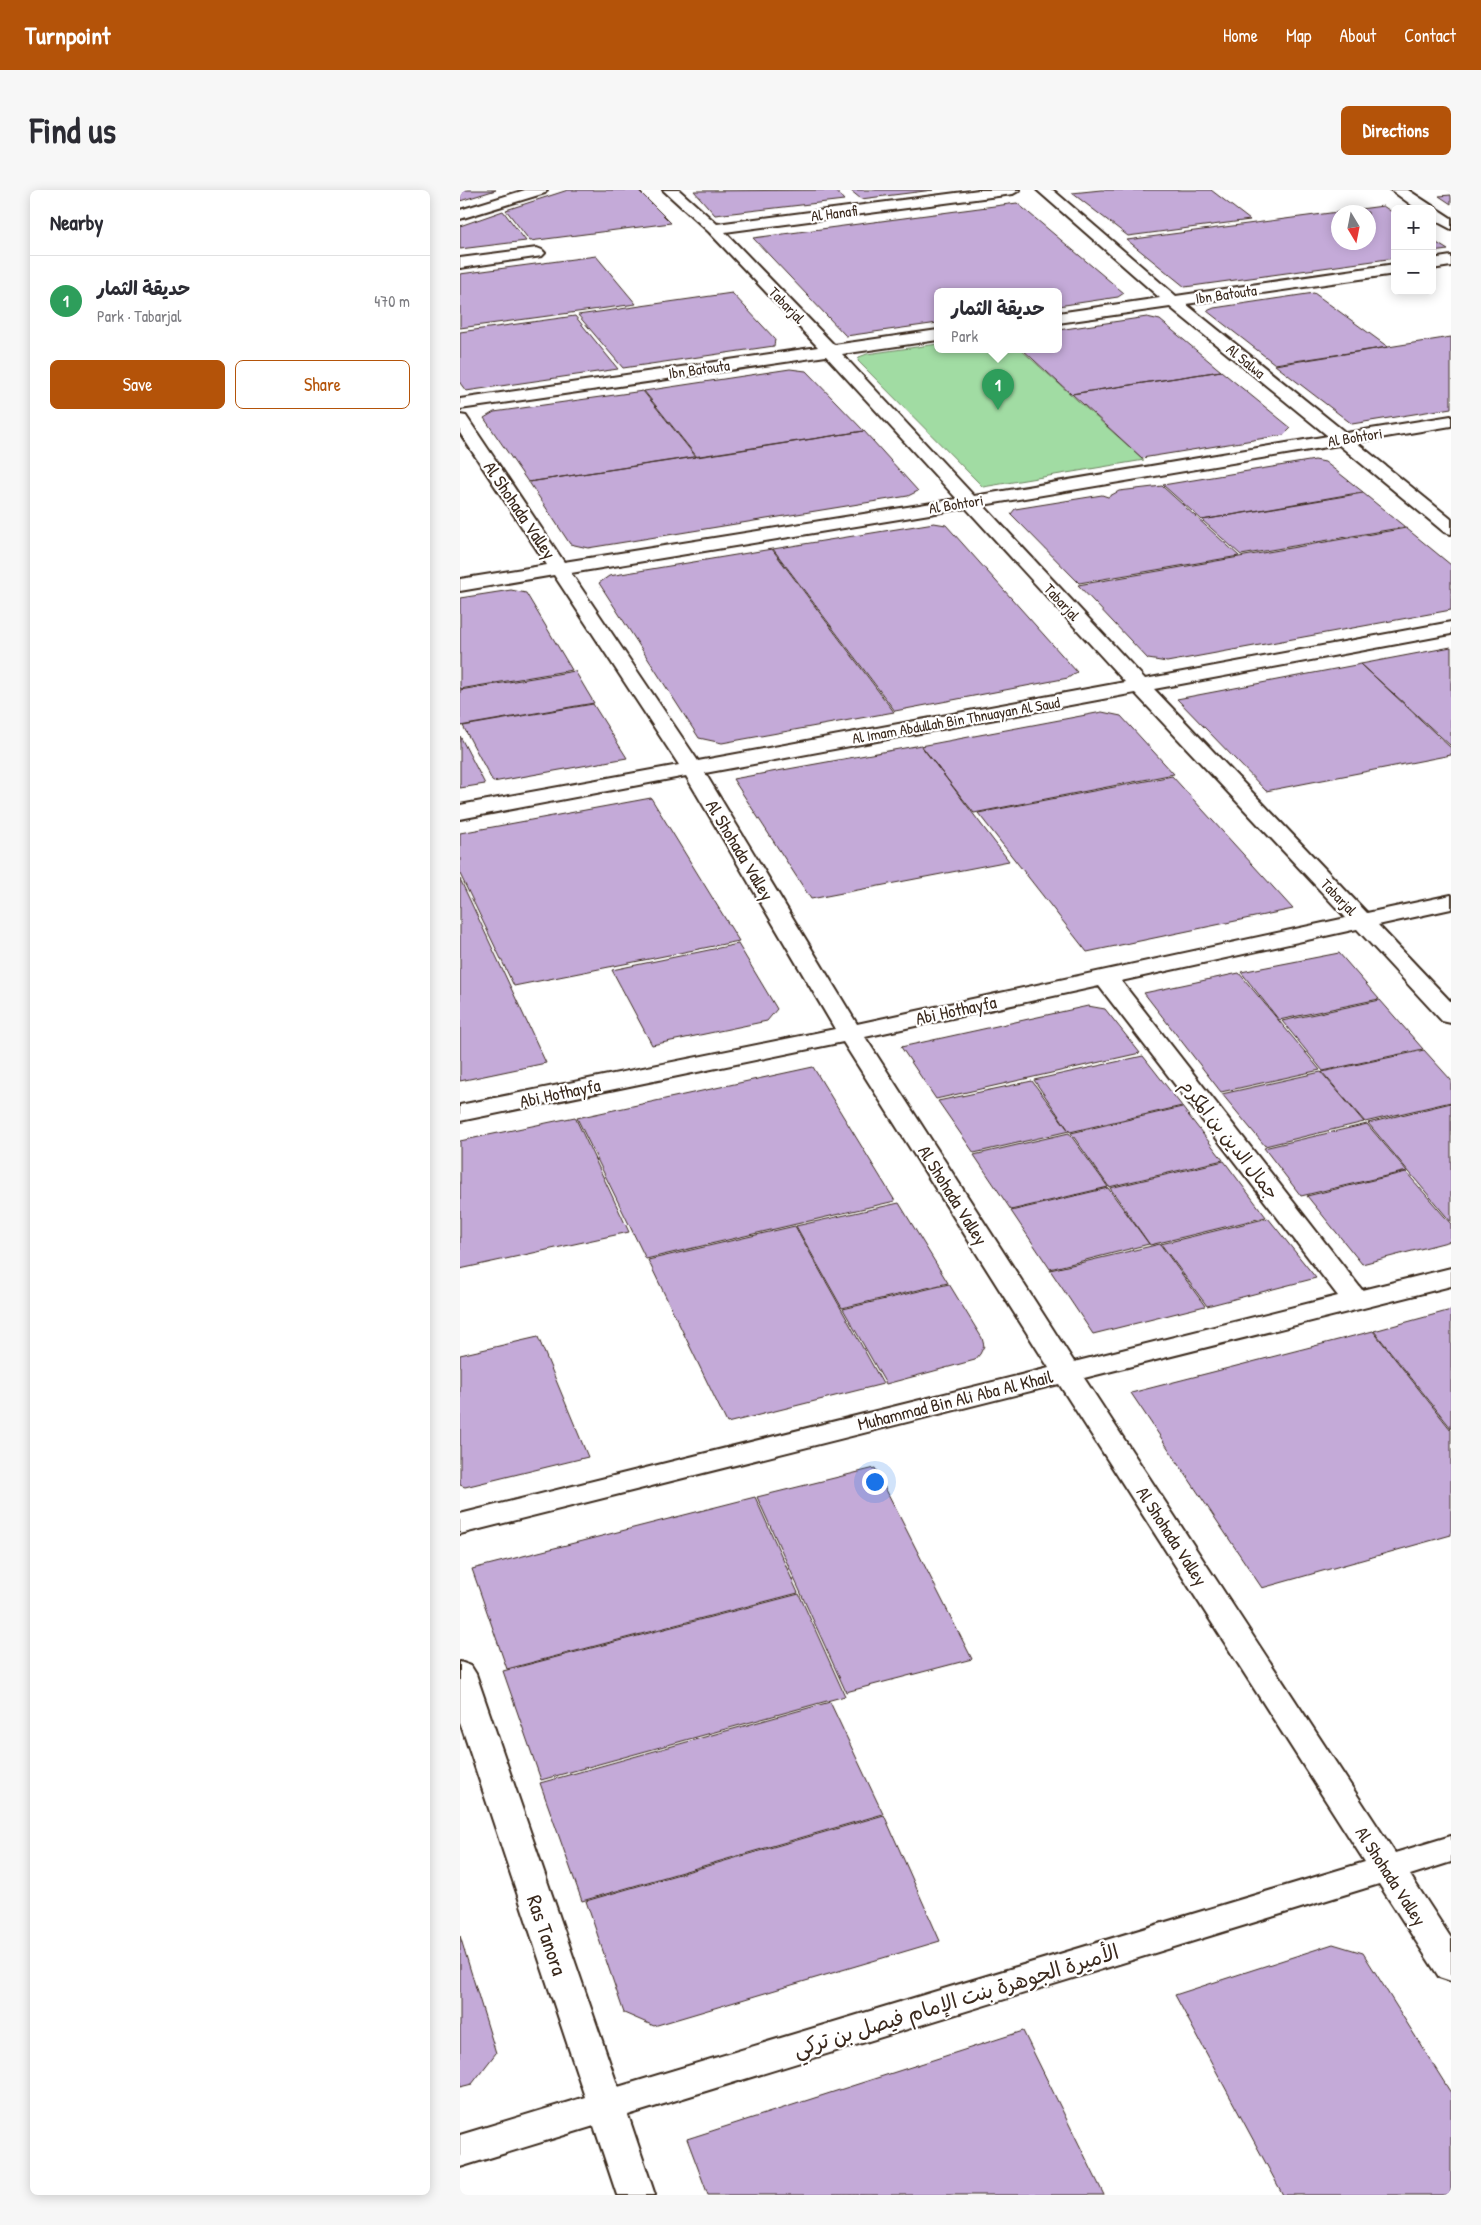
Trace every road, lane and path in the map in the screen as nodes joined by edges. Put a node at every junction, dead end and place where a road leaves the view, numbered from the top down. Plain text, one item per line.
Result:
1 (540, 190) edge
2 (670, 190) edge
3 (1013, 190) edge
4 (1044, 190) edge
5 (1398, 190) edge
6 (1421, 205) edge
7 (460, 215) edge
8 (1436, 215) edge
9 (1451, 225) edge
10 (714, 229) junction
11 (537, 252) dead end
12 (1451, 261) edge
13 (460, 263) edge
14 (1436, 263) edge
15 (1391, 270) edge
16 (1173, 302) junction
17 (1062, 317) edge
18 (934, 336) edge
19 (829, 350) junction
20 (460, 404) edge
21 (460, 420) edge
22 (1451, 421) edge
23 (1340, 439) junction
24 (970, 502) junction
25 (1451, 528) edge
26 (560, 570) junction
27 (460, 585) edge
28 (1451, 628) edge
29 (1140, 686) junction
30 (692, 769) junction
31 (460, 812) edge
32 (1451, 902) edge
33 (1363, 921) junction
34 (1105, 977) junction
35 (1451, 1016) edge
36 (850, 1033) junction
37 (460, 1113) edge
38 (1451, 1277) edge
39 (1355, 1300) junction
40 (1066, 1372) junction
41 (460, 1524) edge
42 (460, 1674) edge
43 (1451, 1849) edge
44 (1386, 1869) junction
45 (1451, 1967) edge
46 (605, 2108) junction
47 (460, 2151) edge
48 (636, 2195) edge

1 - 7 street
2 - 10 street, Tabarjal
3 - 10 street, Al Hanafi
4 - 16 street, Al Salwa
5 - 6 street
8 - 9 street
10 - 19 street, Tabarjal
11 - 13 street
12 - 14 street
15 - 16 street, Ibn Batouta
16 - 17 street, Ibn Batouta
16 - 23 street, Al Salwa
18 - 19 street, Ibn Batouta
19 - 20 street, Ibn Batouta
19 - 24 street, Tabarjal
21 - 26 street, Al Shohada Valley
22 - 23 street, Al Bohtori
23 - 24 street, Al Bohtori
23 - 25 street, Al Salwa
24 - 26 street, Al Bohtori
24 - 29 street, Tabarjal
26 - 27 street, Al Bohtori
26 - 30 street, Al Shohada Valley
28 - 29 street, Al Imam Abdullah Bin Thnuayan Al Saud
29 - 30 street, Al Imam Abdullah Bin Thnuayan Al Saud
29 - 33 street, Tabarjal
30 - 31 street, Al Imam Abdullah Bin Thnuayan Al Saud
30 - 36 street, Al Shohada Valley
32 - 33 street, Abi Hothayfa
33 - 34 street, Abi Hothayfa
33 - 35 street, Tabarjal
34 - 36 street, Abi Hothayfa
34 - 39 street, جمال الدين بن المكرم
36 - 37 street, Abi Hothayfa
36 - 40 street, Al Shohada Valley
38 - 39 street, Muhammad Bin Ali Aba Al Khail
39 - 40 street, Muhammad Bin Ali Aba Al Khail
40 - 41 street, Muhammad Bin Ali Aba Al Khail
40 - 44 street, Al Shohada Valley
42 - 46 street, Ras Tanora
43 - 44 street, الأميرة الجوهرة بنت الإمام فيصل بن تركي
44 - 45 street, Al Shohada Valley
44 - 46 street, الأميرة الجوهرة بنت الإمام فيصل بن تركي
46 - 47 street, الأميرة الجوهرة بنت الإمام فيصل بن تركي
46 - 48 street, Ras Tanora

